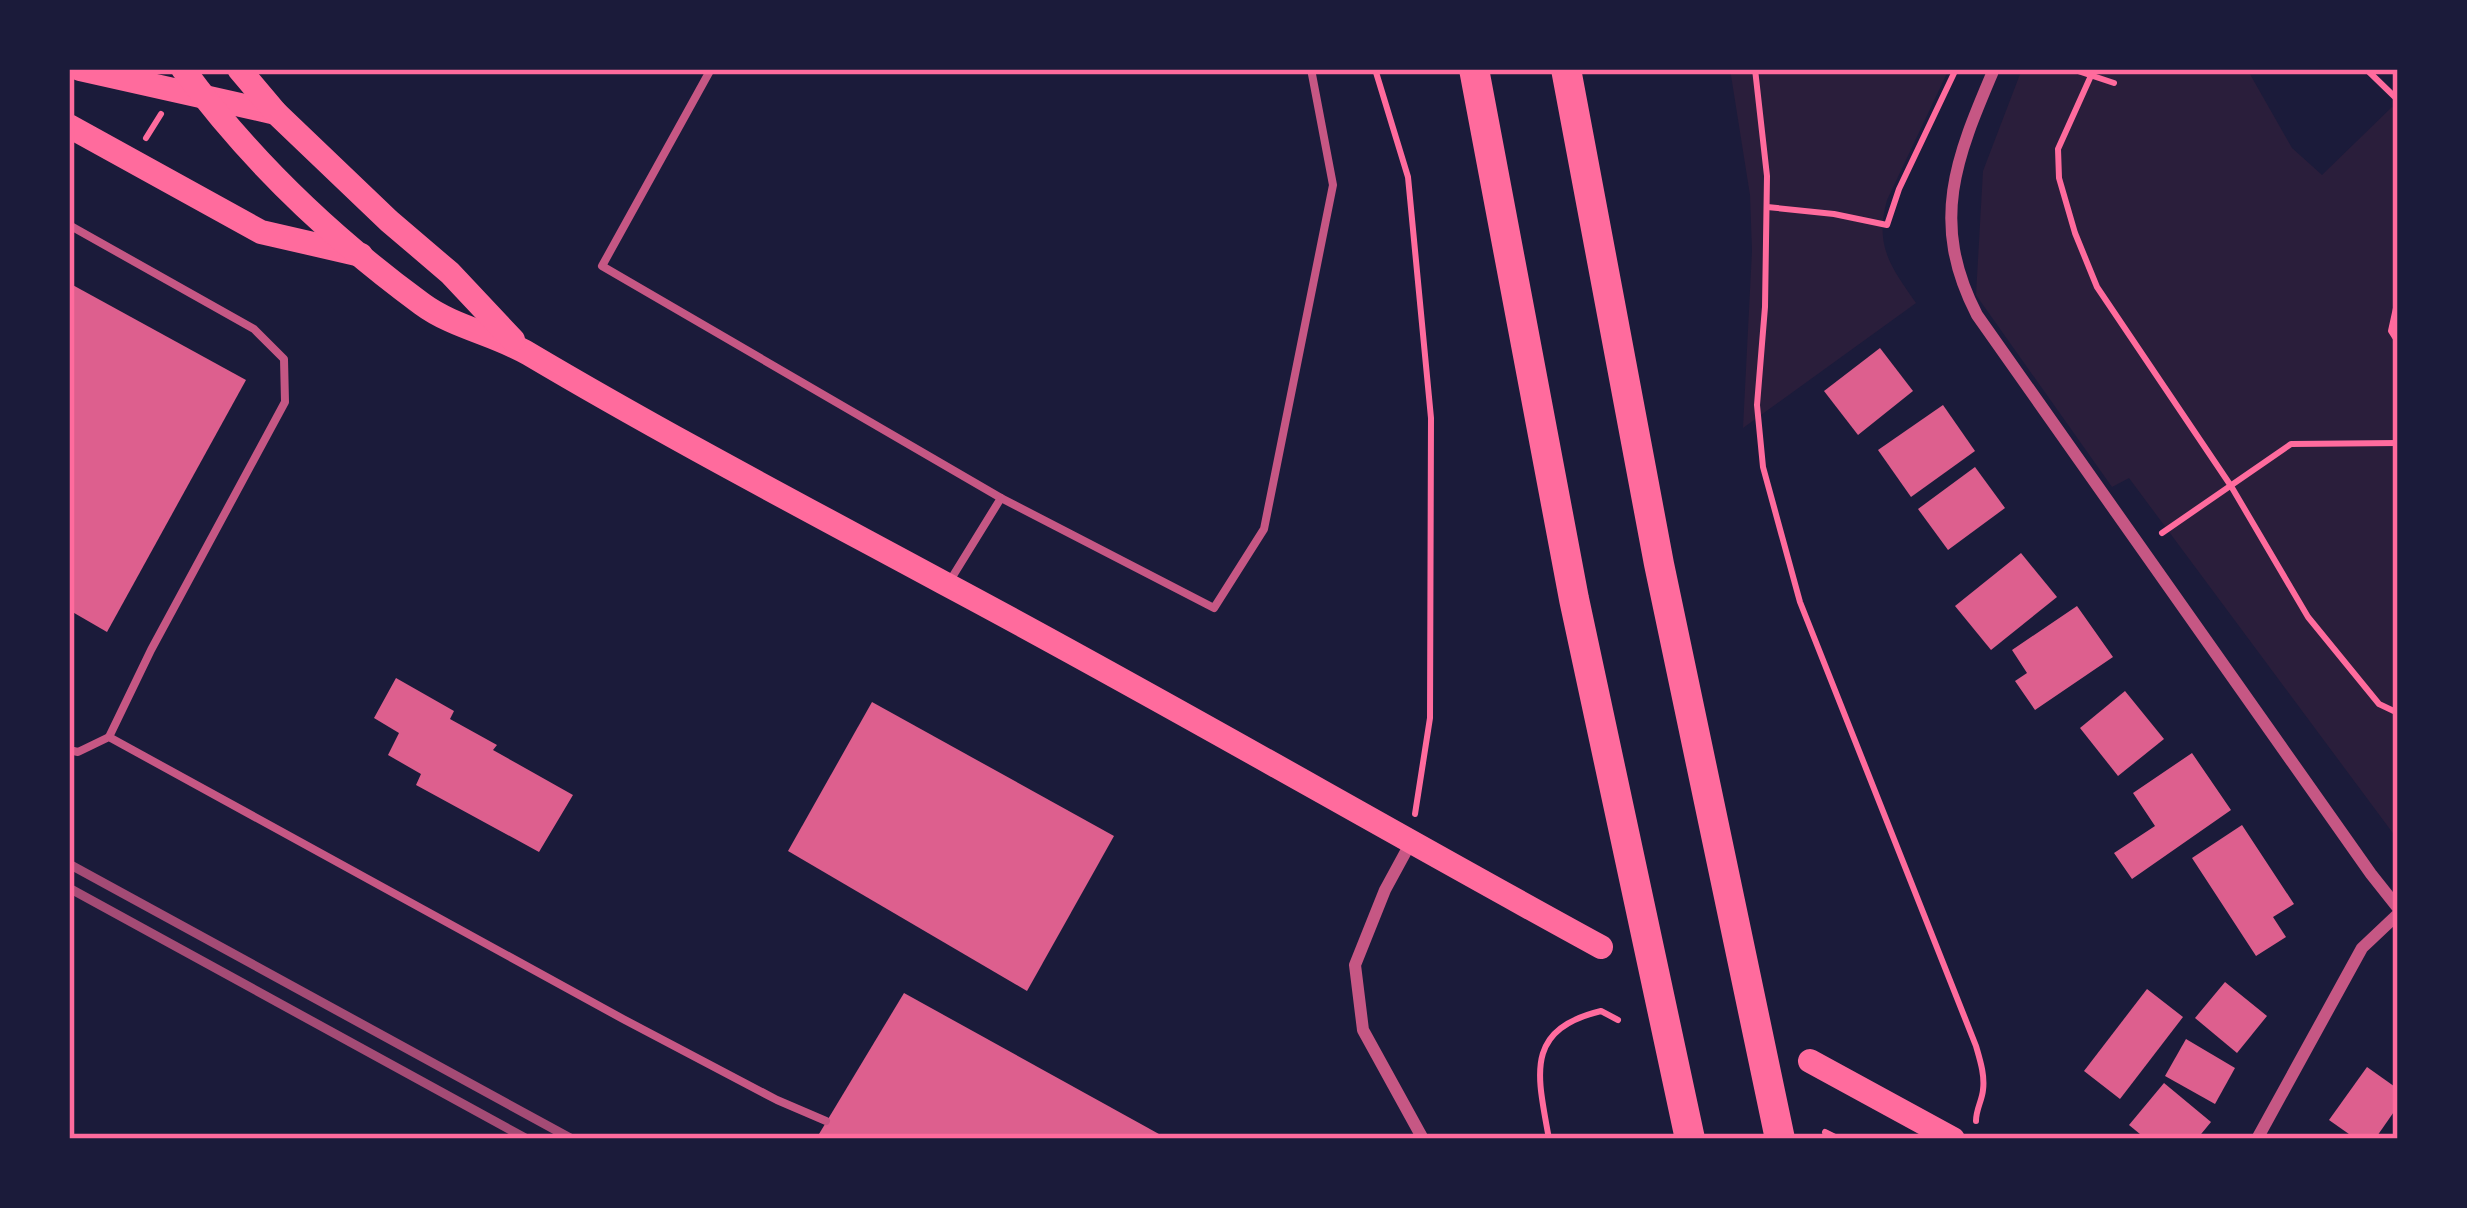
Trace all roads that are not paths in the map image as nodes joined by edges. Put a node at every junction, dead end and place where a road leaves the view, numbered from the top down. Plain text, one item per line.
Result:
1 (80, 69) edge
2 (183, 69) edge
3 (239, 69) edge
4 (711, 69) edge
5 (1311, 69) edge
6 (1474, 69) edge
7 (1566, 69) edge
8 (1994, 69) edge
9 (203, 96) junction
10 (276, 113) junction
11 (69, 127) edge
12 (69, 226) edge
13 (361, 255) junction
14 (523, 350) junction
15 (1001, 498) junction
16 (948, 584) junction
17 (109, 737) junction
18 (69, 750) edge
19 (1410, 844) junction
20 (2398, 911) edge
21 (1601, 947) dead end
22 (1810, 1061) dead end
23 (826, 1121) dead end
24 (1687, 1126) edge
25 (1423, 1139) edge
26 (1780, 1139) edge
27 (1953, 1139) edge
28 (2258, 1139) edge

1 - 9 main road
2 - 9 main road
3 - 10 main road
4 - 15 lane
5 - 15 lane
6 - 24 highway
7 - 26 highway
8 - 20 street
9 - 10 main road
9 - 13 main road
10 - 14 main road
11 - 13 main road
12 - 17 lane
13 - 14 main road
14 - 16 main road
15 - 16 lane
16 - 19 main road
17 - 18 lane
17 - 23 lane
19 - 21 main road
19 - 25 street
20 - 28 street
22 - 27 main road

